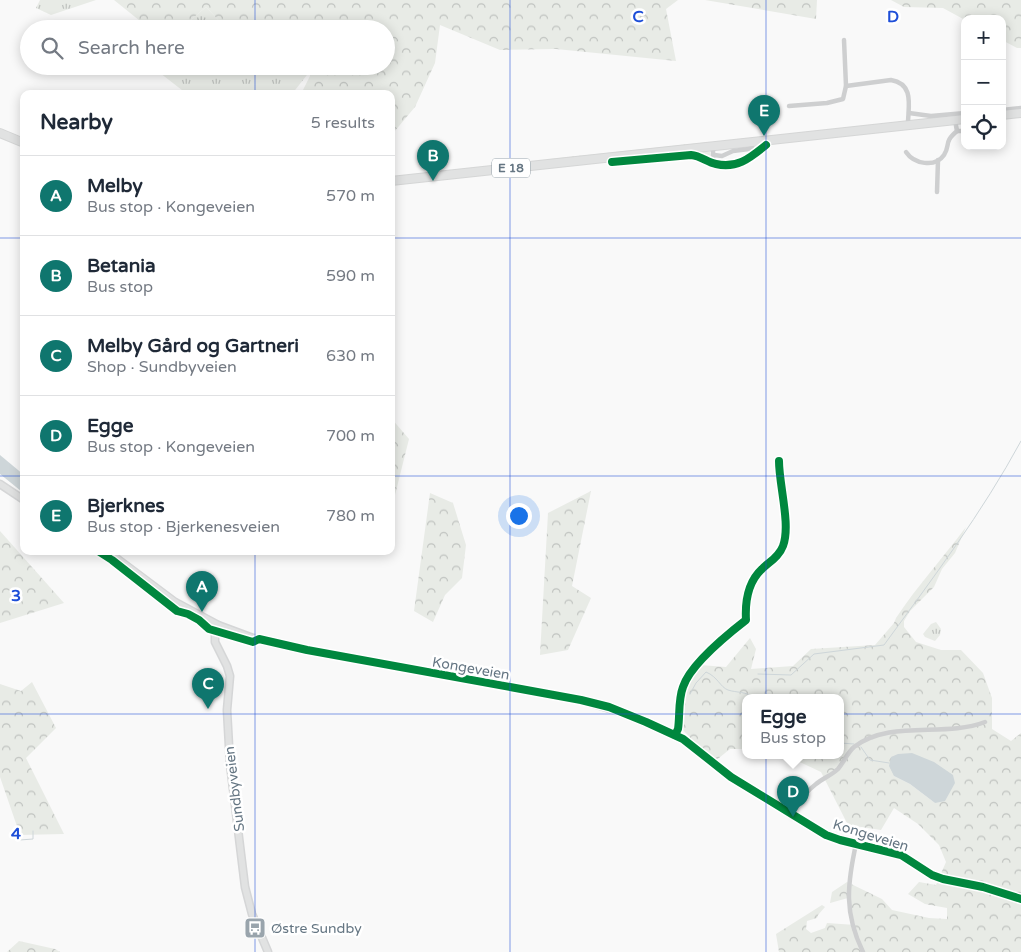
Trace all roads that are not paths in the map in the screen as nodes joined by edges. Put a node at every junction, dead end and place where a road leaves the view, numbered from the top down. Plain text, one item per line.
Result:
1 (844, 40) dead end
2 (846, 86) junction
3 (789, 106) dead end
4 (1021, 108) edge
5 (1006, 110) edge
6 (909, 113) junction
7 (1021, 113) edge
8 (961, 114) edge
9 (1006, 115) edge
10 (961, 119) edge
11 (955, 120) junction
12 (908, 124) junction
13 (957, 131) junction
14 (961, 131) edge
15 (0, 133) edge
16 (20, 141) edge
17 (752, 141) junction
18 (713, 146) junction
19 (906, 152) dead end
20 (714, 156) junction
21 (938, 160) junction
22 (713, 163) dead end
23 (395, 181) edge
24 (937, 192) dead end
25 (779, 461) dead end
26 (0, 484) edge
27 (20, 497) edge
28 (112, 555) edge
29 (218, 625) junction
30 (985, 722) dead end
31 (675, 735) junction
32 (792, 814) junction
33 (856, 844) junction
34 (1021, 899) edge
35 (268, 952) edge
36 (863, 952) edge

1 - 2 street
2 - 3 street
2 - 6 street
4 - 5 street
6 - 8 street
6 - 12 street
7 - 9 highway
10 - 11 highway, E 18
11 - 12 highway, E 18
11 - 13 street
12 - 17 highway, E 18
13 - 14 street
13 - 21 street
15 - 16 highway
17 - 18 highway, E 18
17 - 20 street
18 - 20 street
18 - 23 highway, E 18
19 - 21 street
20 - 22 street
21 - 24 street
25 - 31 street
26 - 27 main road
28 - 29 main road, Kongeveien
29 - 31 main road, Kongeveien
29 - 35 main road, Sundbyveien
30 - 32 street
31 - 32 main road, Kongeveien
32 - 33 main road, Kongeveien
33 - 34 main road, Kongeveien
33 - 36 street

